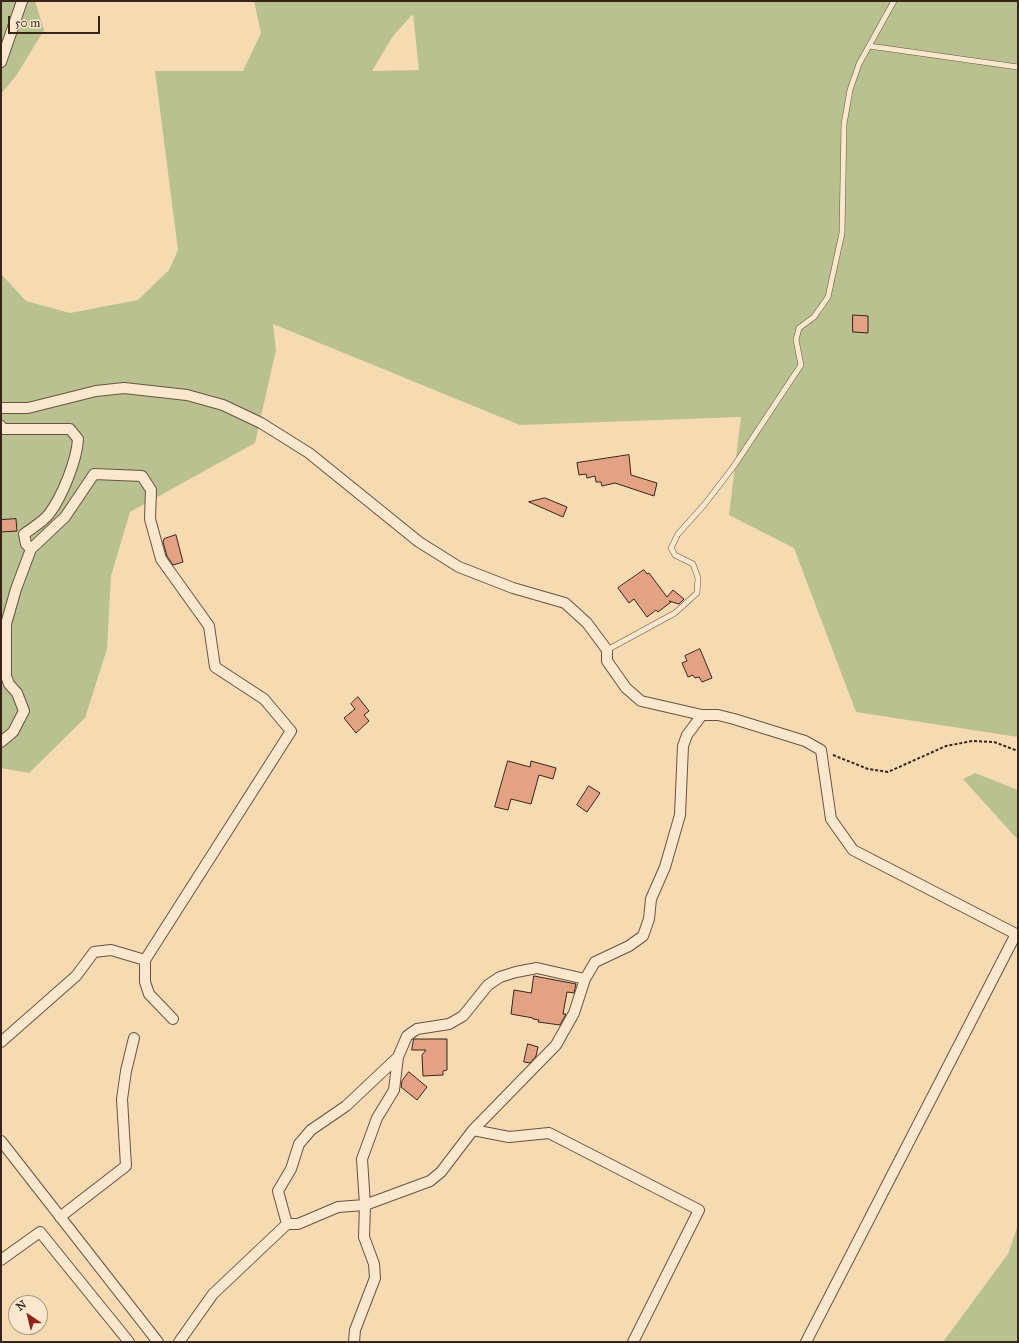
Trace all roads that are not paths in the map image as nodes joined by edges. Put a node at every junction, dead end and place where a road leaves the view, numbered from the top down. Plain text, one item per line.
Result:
1 (22, 1) edge
2 (894, 1) edge
3 (869, 46) junction
4 (1, 62) edge
5 (1018, 67) edge
6 (1, 408) edge
7 (1, 426) edge
8 (31, 549) junction
9 (607, 650) junction
10 (702, 715) junction
11 (1, 742) edge
12 (145, 960) junction
13 (585, 979) junction
14 (173, 1019) dead end
15 (134, 1038) dead end
16 (1, 1042) edge
17 (398, 1056) junction
18 (473, 1130) junction
19 (1, 1141) edge
20 (365, 1205) junction
21 (60, 1217) junction
22 (287, 1224) junction
23 (1, 1260) edge
24 (129, 1342) edge
25 (158, 1342) edge
26 (179, 1342) edge
27 (354, 1342) edge
28 (633, 1342) edge
29 (806, 1342) edge

1 - 4 street
2 - 3 lane
3 - 5 lane
3 - 9 lane
6 - 9 street
7 - 8 street
8 - 11 street
8 - 12 street
9 - 10 street
10 - 13 street
10 - 29 street
12 - 14 street
12 - 16 street
13 - 17 street
13 - 18 street
15 - 21 street
17 - 20 street
17 - 22 street
18 - 20 street
18 - 28 street
19 - 21 street
20 - 22 street
20 - 27 street
21 - 25 street
22 - 26 street
23 - 24 street

